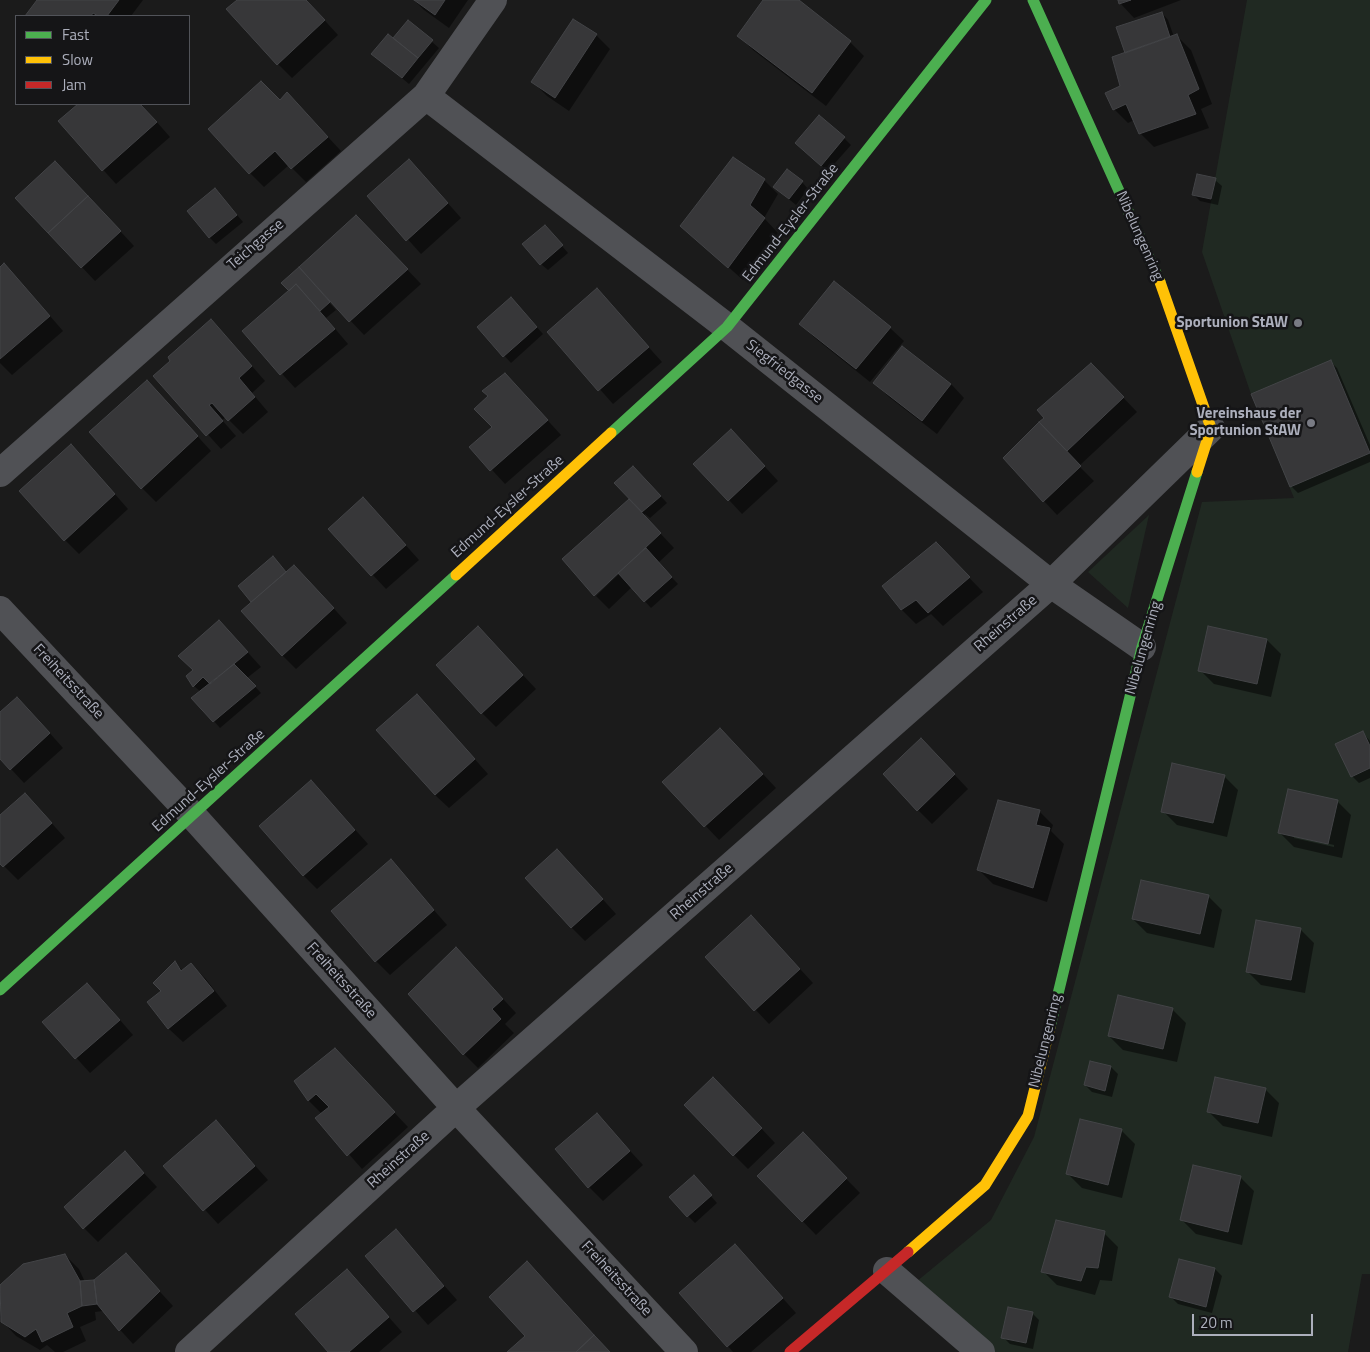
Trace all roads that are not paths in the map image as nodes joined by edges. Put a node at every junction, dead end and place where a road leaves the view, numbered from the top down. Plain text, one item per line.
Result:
1 (493, 0) edge
2 (986, 0) edge
3 (1033, 0) edge
4 (426, 96) junction
5 (728, 328) junction
6 (1211, 428) junction
7 (0, 473) edge
8 (1051, 584) junction
9 (0, 610) edge
10 (1142, 647) junction
11 (193, 816) junction
12 (0, 990) edge
13 (456, 1108) junction
14 (887, 1271) junction
15 (189, 1352) edge
16 (684, 1352) edge
17 (790, 1352) edge
18 (981, 1352) edge

1 - 4 street, Teichgasse
2 - 5 street, Edmund-Eysler-Straße
3 - 6 street, Nibelungenring
4 - 5 street, Siegfriedgasse
4 - 7 street, Teichgasse
5 - 8 street, Siegfriedgasse
5 - 11 street, Edmund-Eysler-Straße
6 - 8 street, Rheinstraße
6 - 10 street, Nibelungenring
8 - 10 street, Siegfriedgasse
8 - 13 street, Rheinstraße
9 - 11 street, Freiheitsstraße
10 - 14 street, Nibelungenring
11 - 12 street, Edmund-Eysler-Straße
11 - 13 street, Freiheitsstraße
13 - 15 street, Rheinstraße
13 - 16 street, Freiheitsstraße
14 - 17 street, Nibelungenring
14 - 18 street

